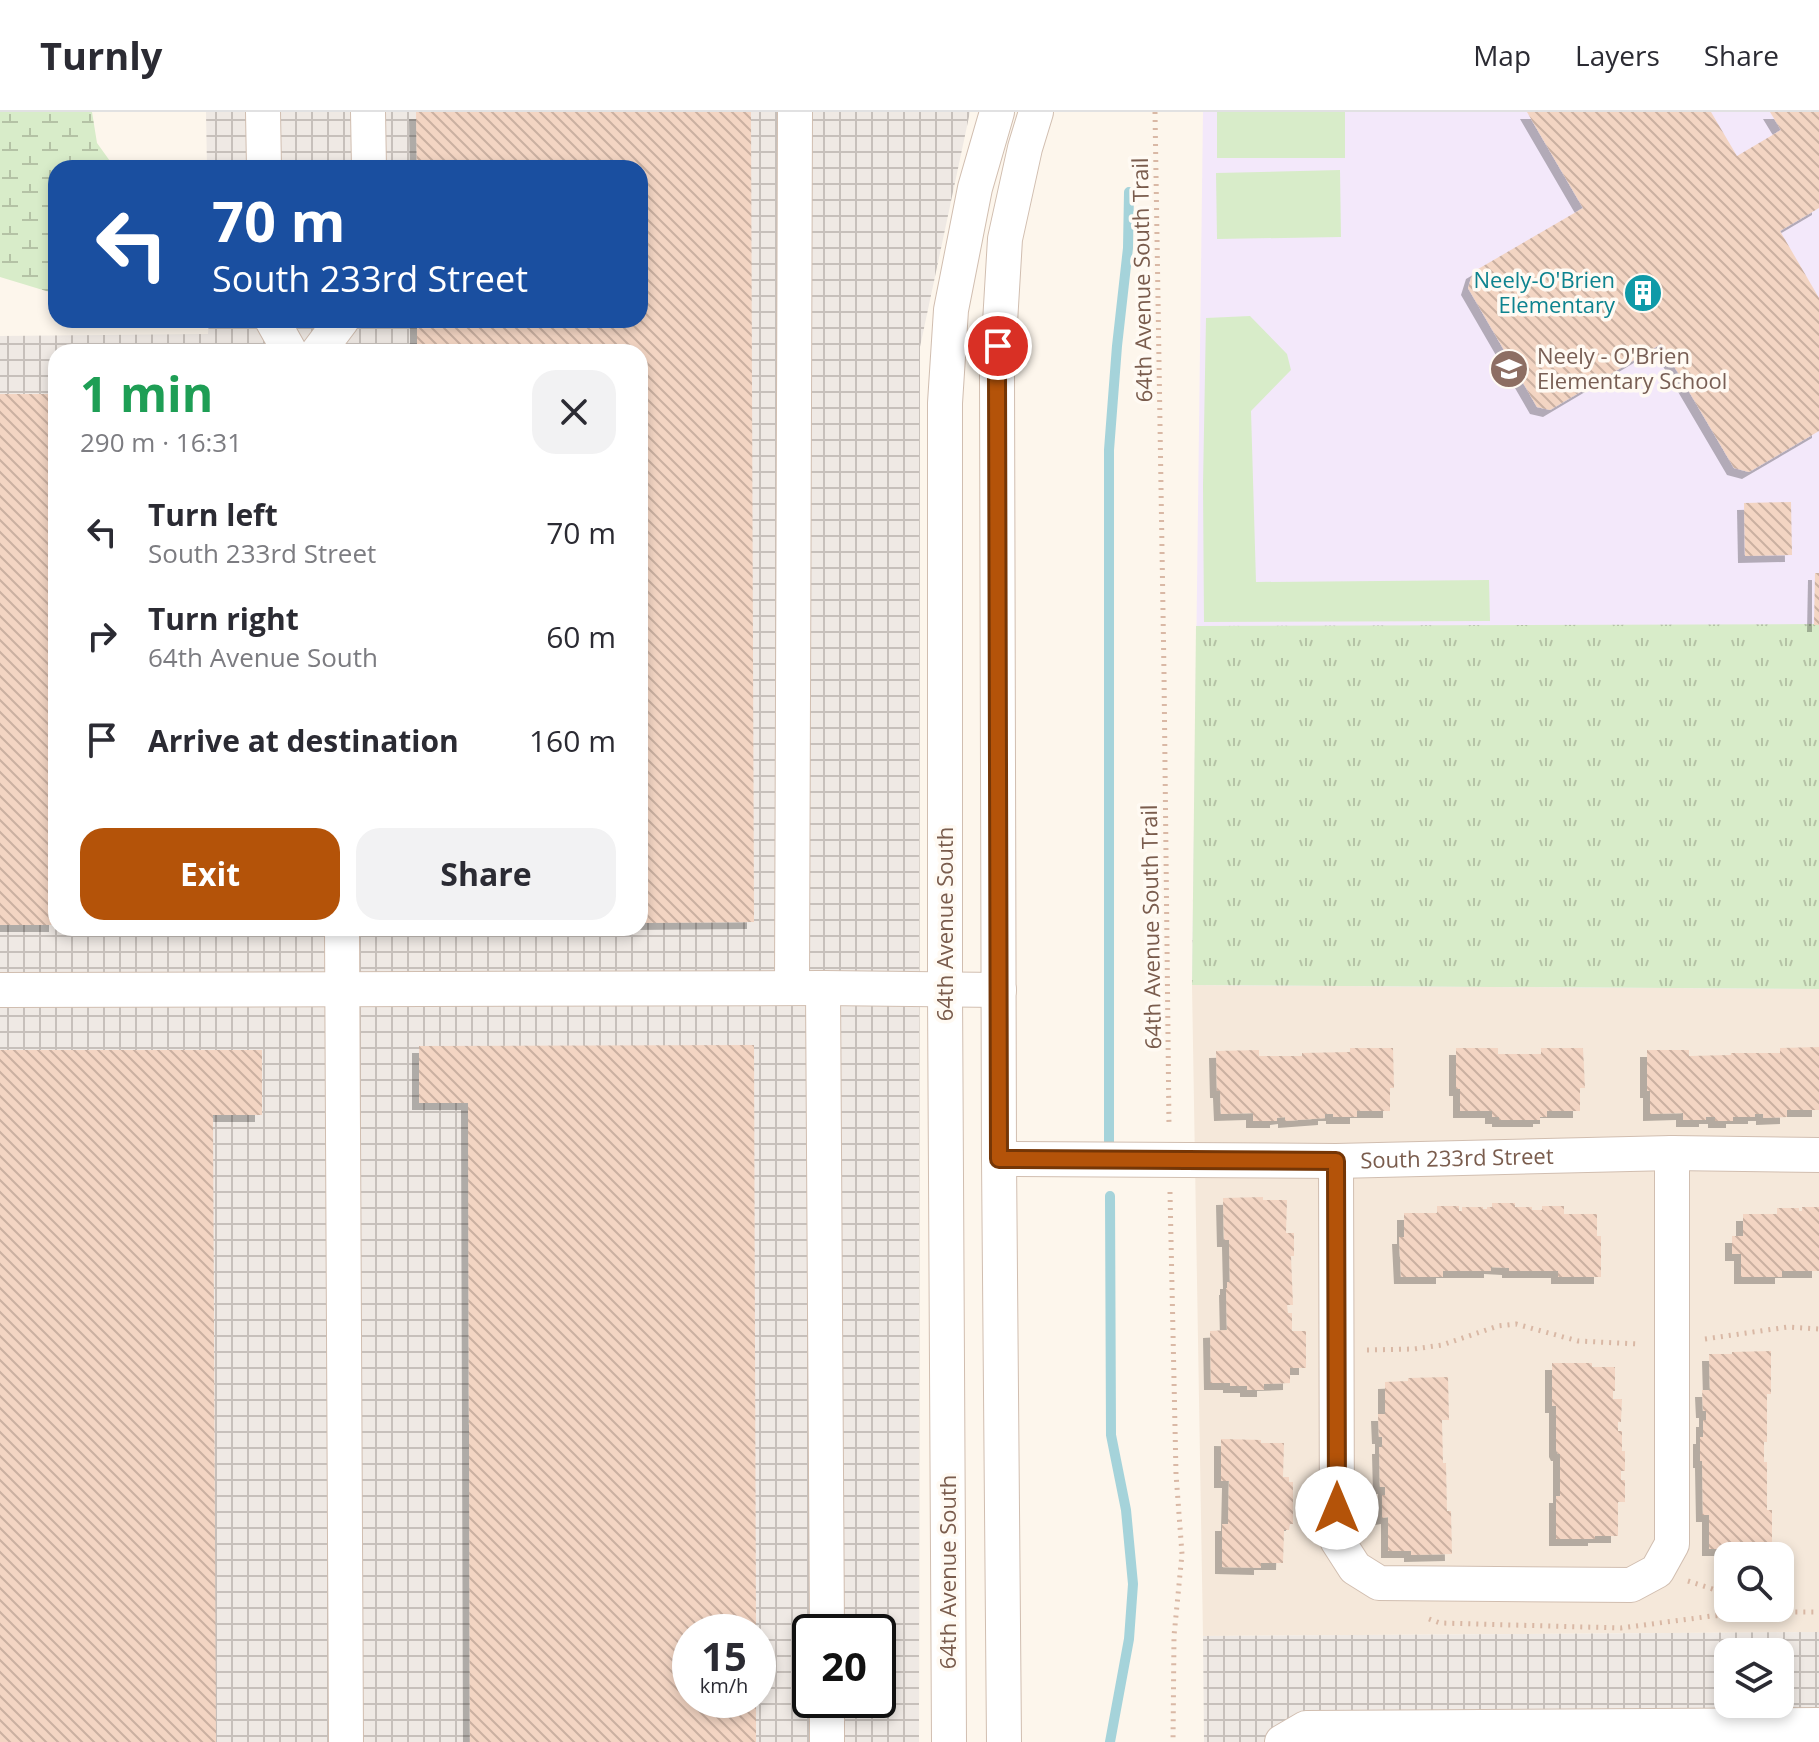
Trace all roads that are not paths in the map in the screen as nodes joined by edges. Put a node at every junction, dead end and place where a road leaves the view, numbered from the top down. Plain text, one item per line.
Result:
1 (263, 112) edge
2 (368, 112) edge
3 (795, 112) edge
4 (997, 112) edge
5 (1036, 112) edge
6 (264, 160) edge
7 (369, 160) edge
8 (342, 936) edge
9 (808, 988) junction
10 (342, 989) junction
11 (0, 990) edge
12 (945, 990) junction
13 (999, 990) junction
14 (1672, 1153) junction
15 (1819, 1155) edge
16 (999, 1159) junction
17 (1336, 1161) junction
18 (826, 1614) edge
19 (827, 1718) edge
20 (1819, 1725) edge
21 (346, 1742) edge
22 (827, 1742) edge
23 (949, 1742) edge
24 (1004, 1742) edge
25 (1282, 1742) edge

1 - 6 street
2 - 7 street
3 - 9 street
4 - 12 street, 64th Avenue South
5 - 13 street
8 - 10 street
9 - 10 street
9 - 12 street
9 - 18 street
10 - 11 street
10 - 21 street
12 - 13 street
12 - 23 street, 64th Avenue South
13 - 16 street
14 - 15 street, South 233rd Street
14 - 17 street, South 233rd Street
14 - 17 street
16 - 17 street, South 233rd Street
16 - 24 street
19 - 22 street
20 - 25 street

